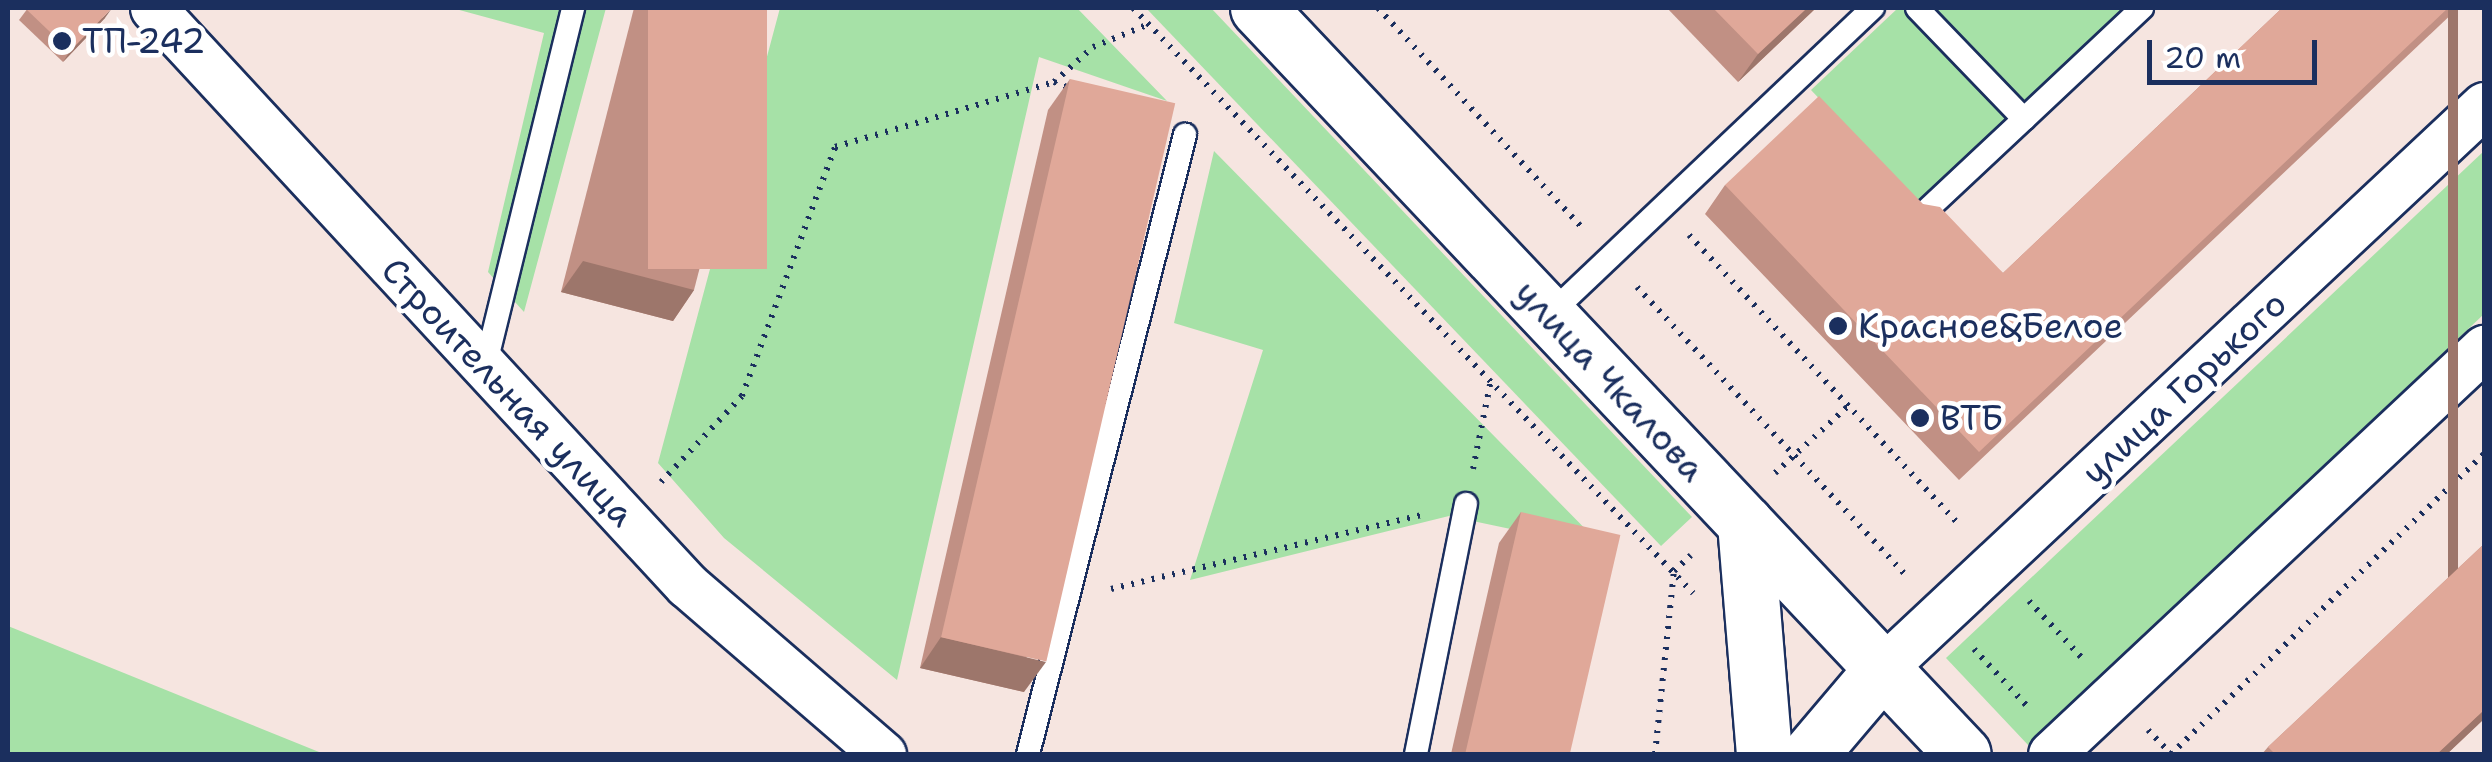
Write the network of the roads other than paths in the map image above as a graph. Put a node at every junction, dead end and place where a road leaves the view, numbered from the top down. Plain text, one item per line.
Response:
1 (154, 8) edge
2 (573, 8) edge
3 (1258, 8) edge
4 (1873, 8) edge
5 (1917, 8) edge
6 (2142, 8) edge
7 (2484, 105) edge
8 (2024, 119) junction
9 (1185, 135) dead end
10 (1889, 196) edge
11 (1548, 316) junction
12 (2484, 348) edge
13 (486, 367) junction
14 (1466, 504) road end
15 (1744, 523) junction
16 (1882, 669) junction
17 (2056, 749) edge
18 (884, 754) edge
19 (1028, 754) edge
20 (1416, 754) edge
21 (1764, 754) edge
22 (1810, 754) edge
23 (1963, 754) edge

1 - 13 street, Строительная улица
2 - 13 lane
3 - 11 main road, улица Чкалова
4 - 11 lane
5 - 8 lane
6 - 8 lane
7 - 16 street, улица Горького
8 - 10 lane
9 - 19 lane
11 - 15 main road, улица Чкалова
12 - 17 street
13 - 18 street, Строительная улица
14 - 20 lane
15 - 16 main road, улица Чкалова
15 - 21 main road
16 - 22 main road
16 - 23 main road, улица Чкалова

